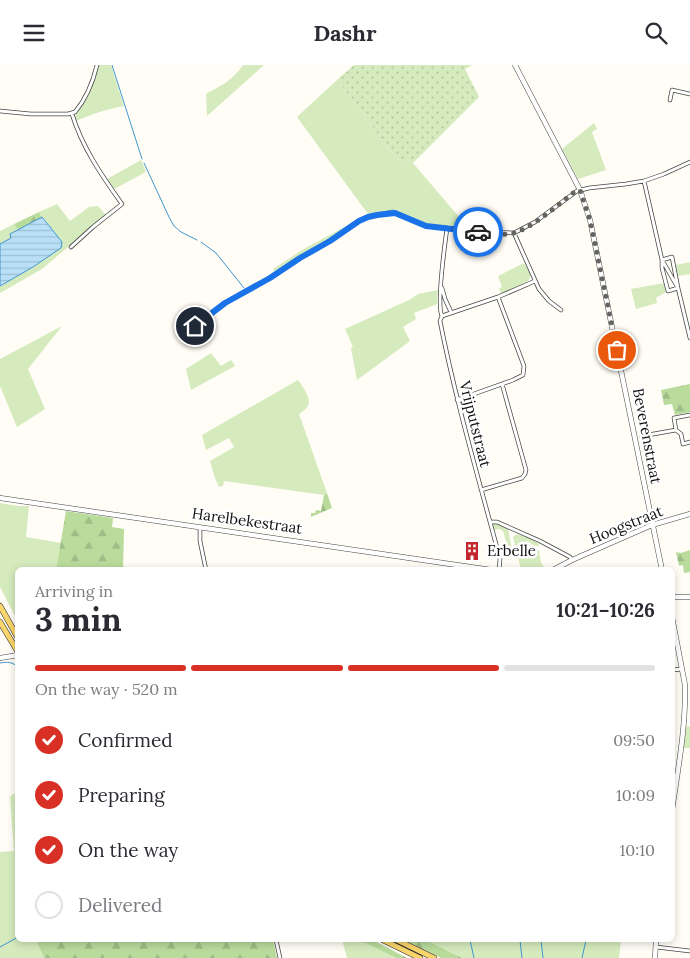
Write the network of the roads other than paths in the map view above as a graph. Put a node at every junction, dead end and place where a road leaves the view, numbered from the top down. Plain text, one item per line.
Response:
1 (97, 65) edge
2 (515, 65) edge
3 (690, 94) edge
4 (670, 100) dead end
5 (0, 111) edge
6 (72, 114) junction
7 (690, 162) edge
8 (644, 181) junction
9 (580, 190) junction
10 (446, 228) junction
11 (514, 233) junction
12 (71, 247) dead end
13 (662, 260) junction
14 (535, 281) junction
15 (441, 282) junction
16 (678, 288) junction
17 (498, 297) junction
18 (561, 310) dead end
19 (451, 312) junction
20 (442, 316) junction
21 (195, 326) dead end
22 (690, 338) edge
23 (502, 384) junction
24 (457, 400) junction
25 (690, 415) edge
26 (676, 430) junction
27 (648, 435) tunnel mouth
28 (690, 442) edge
29 (481, 490) junction
30 (0, 498) edge
31 (690, 514) edge
32 (490, 522) junction
33 (652, 525) junction
34 (200, 527) junction
35 (572, 560) junction
36 (205, 567) edge
37 (471, 567) edge
38 (499, 567) edge
39 (559, 567) edge
40 (661, 567) edge
41 (675, 597) edge
42 (690, 597) edge
43 (0, 606) edge
44 (0, 622) edge
45 (15, 632) edge
46 (675, 633) edge
47 (15, 648) edge
48 (15, 654) edge
49 (0, 658) edge
50 (682, 669) junction
51 (675, 670) edge
52 (688, 685) edge
53 (675, 787) edge
54 (276, 942) edge
55 (387, 942) edge
56 (401, 942) edge
57 (656, 942) edge
58 (656, 947) junction
59 (690, 951) edge
60 (280, 958) edge
61 (420, 958) edge
62 (434, 958) edge
63 (654, 958) edge

1 - 6 street
2 - 9 street, Beverenstraat
3 - 4 street
5 - 6 street
6 - 12 street
7 - 8 street
8 - 9 street
8 - 13 street
9 - 11 street
9 - 33 street, Beverenstraat
10 - 11 street
10 - 15 street, Vrijputstraat
10 - 21 street
11 - 14 street
13 - 16 street
13 - 16 street
13 - 16 street
14 - 17 street
14 - 18 street
15 - 19 street, Vrijputstraat
15 - 20 street, Vrijputstraat
16 - 22 street
17 - 19 street
17 - 23 street
19 - 20 street
20 - 24 street, Vrijputstraat
23 - 24 street
23 - 29 street
24 - 29 street, Vrijputstraat
25 - 26 street
26 - 27 street
26 - 28 street
29 - 32 street, Vrijputstraat
30 - 34 street, Harelbekestraat
31 - 33 street, Hoogstraat
32 - 35 street
32 - 38 street, Vrijputstraat
33 - 35 street, Hoogstraat
33 - 40 street, Beverenstraat
34 - 36 street
34 - 37 street, Harelbekestraat
35 - 39 street, Hoogstraat
41 - 42 street
43 - 45 main road
44 - 47 main road
46 - 50 street
48 - 49 street
50 - 51 street
50 - 52 street
52 - 53 street
54 - 60 street
55 - 61 main road
56 - 62 main road
57 - 58 street
58 - 59 street
58 - 63 street

